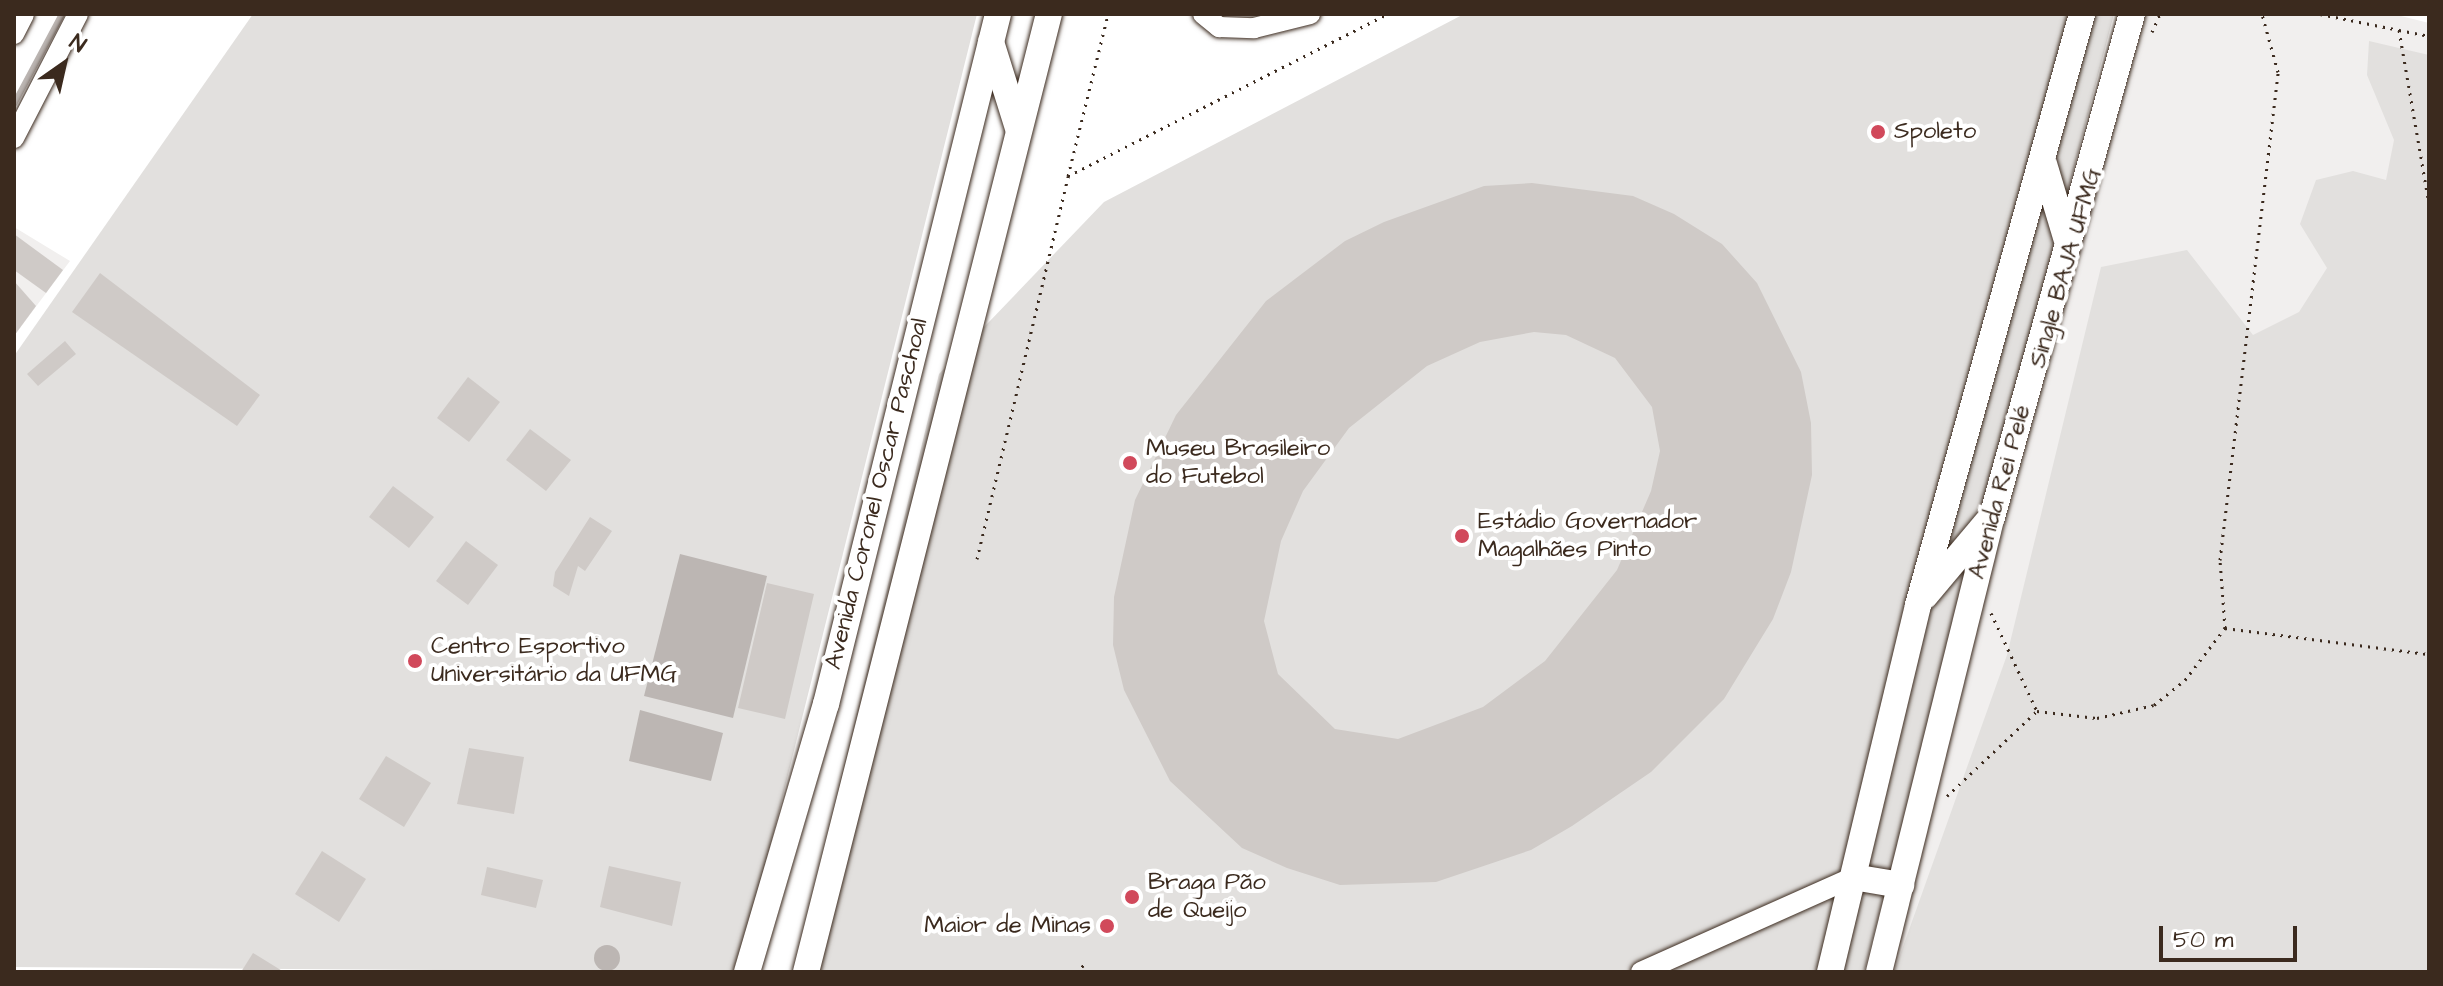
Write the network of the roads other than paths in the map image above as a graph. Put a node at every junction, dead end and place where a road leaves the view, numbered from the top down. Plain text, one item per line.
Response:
1 (24, 14) edge
2 (78, 14) edge
3 (998, 14) edge
4 (1049, 14) edge
5 (1203, 14) edge
6 (1310, 14) edge
7 (2082, 14) edge
8 (2132, 14) edge
9 (14, 33) edge
10 (991, 42) junction
11 (1018, 128) junction
12 (14, 138) edge
13 (2044, 163) junction
14 (2068, 244) junction
15 (1992, 517) junction
16 (1918, 605) junction
17 (877, 681) junction
18 (826, 704) junction
19 (1853, 877) junction
20 (1901, 885) junction
21 (751, 970) edge
22 (806, 972) edge
23 (1641, 972) edge
24 (1830, 972) edge
25 (1879, 972) edge

1 - 9 street
2 - 12 street
3 - 10 main road, Avenida Coronel Oscar Paschoal
4 - 11 main road, Avenida Coronel Oscar Paschoal
5 - 6 street
7 - 13 main road, Avenida Rei Pelé
8 - 14 main road, Avenida Rei Pelé
10 - 11 main road
10 - 18 main road, Avenida Coronel Oscar Paschoal
11 - 17 main road, Avenida Coronel Oscar Paschoal
13 - 14 main road
13 - 16 main road, Avenida Rei Pelé
14 - 15 main road, Avenida Rei Pelé
15 - 16 main road
15 - 20 main road, Avenida Rei Pelé
16 - 19 main road, Avenida Rei Pelé
17 - 18 main road
17 - 22 main road, Avenida Coronel Oscar Paschoal
18 - 21 main road, Avenida Coronel Oscar Paschoal
19 - 20 main road
19 - 23 street
19 - 24 main road, Avenida Rei Pelé
20 - 25 main road, Avenida Rei Pelé

